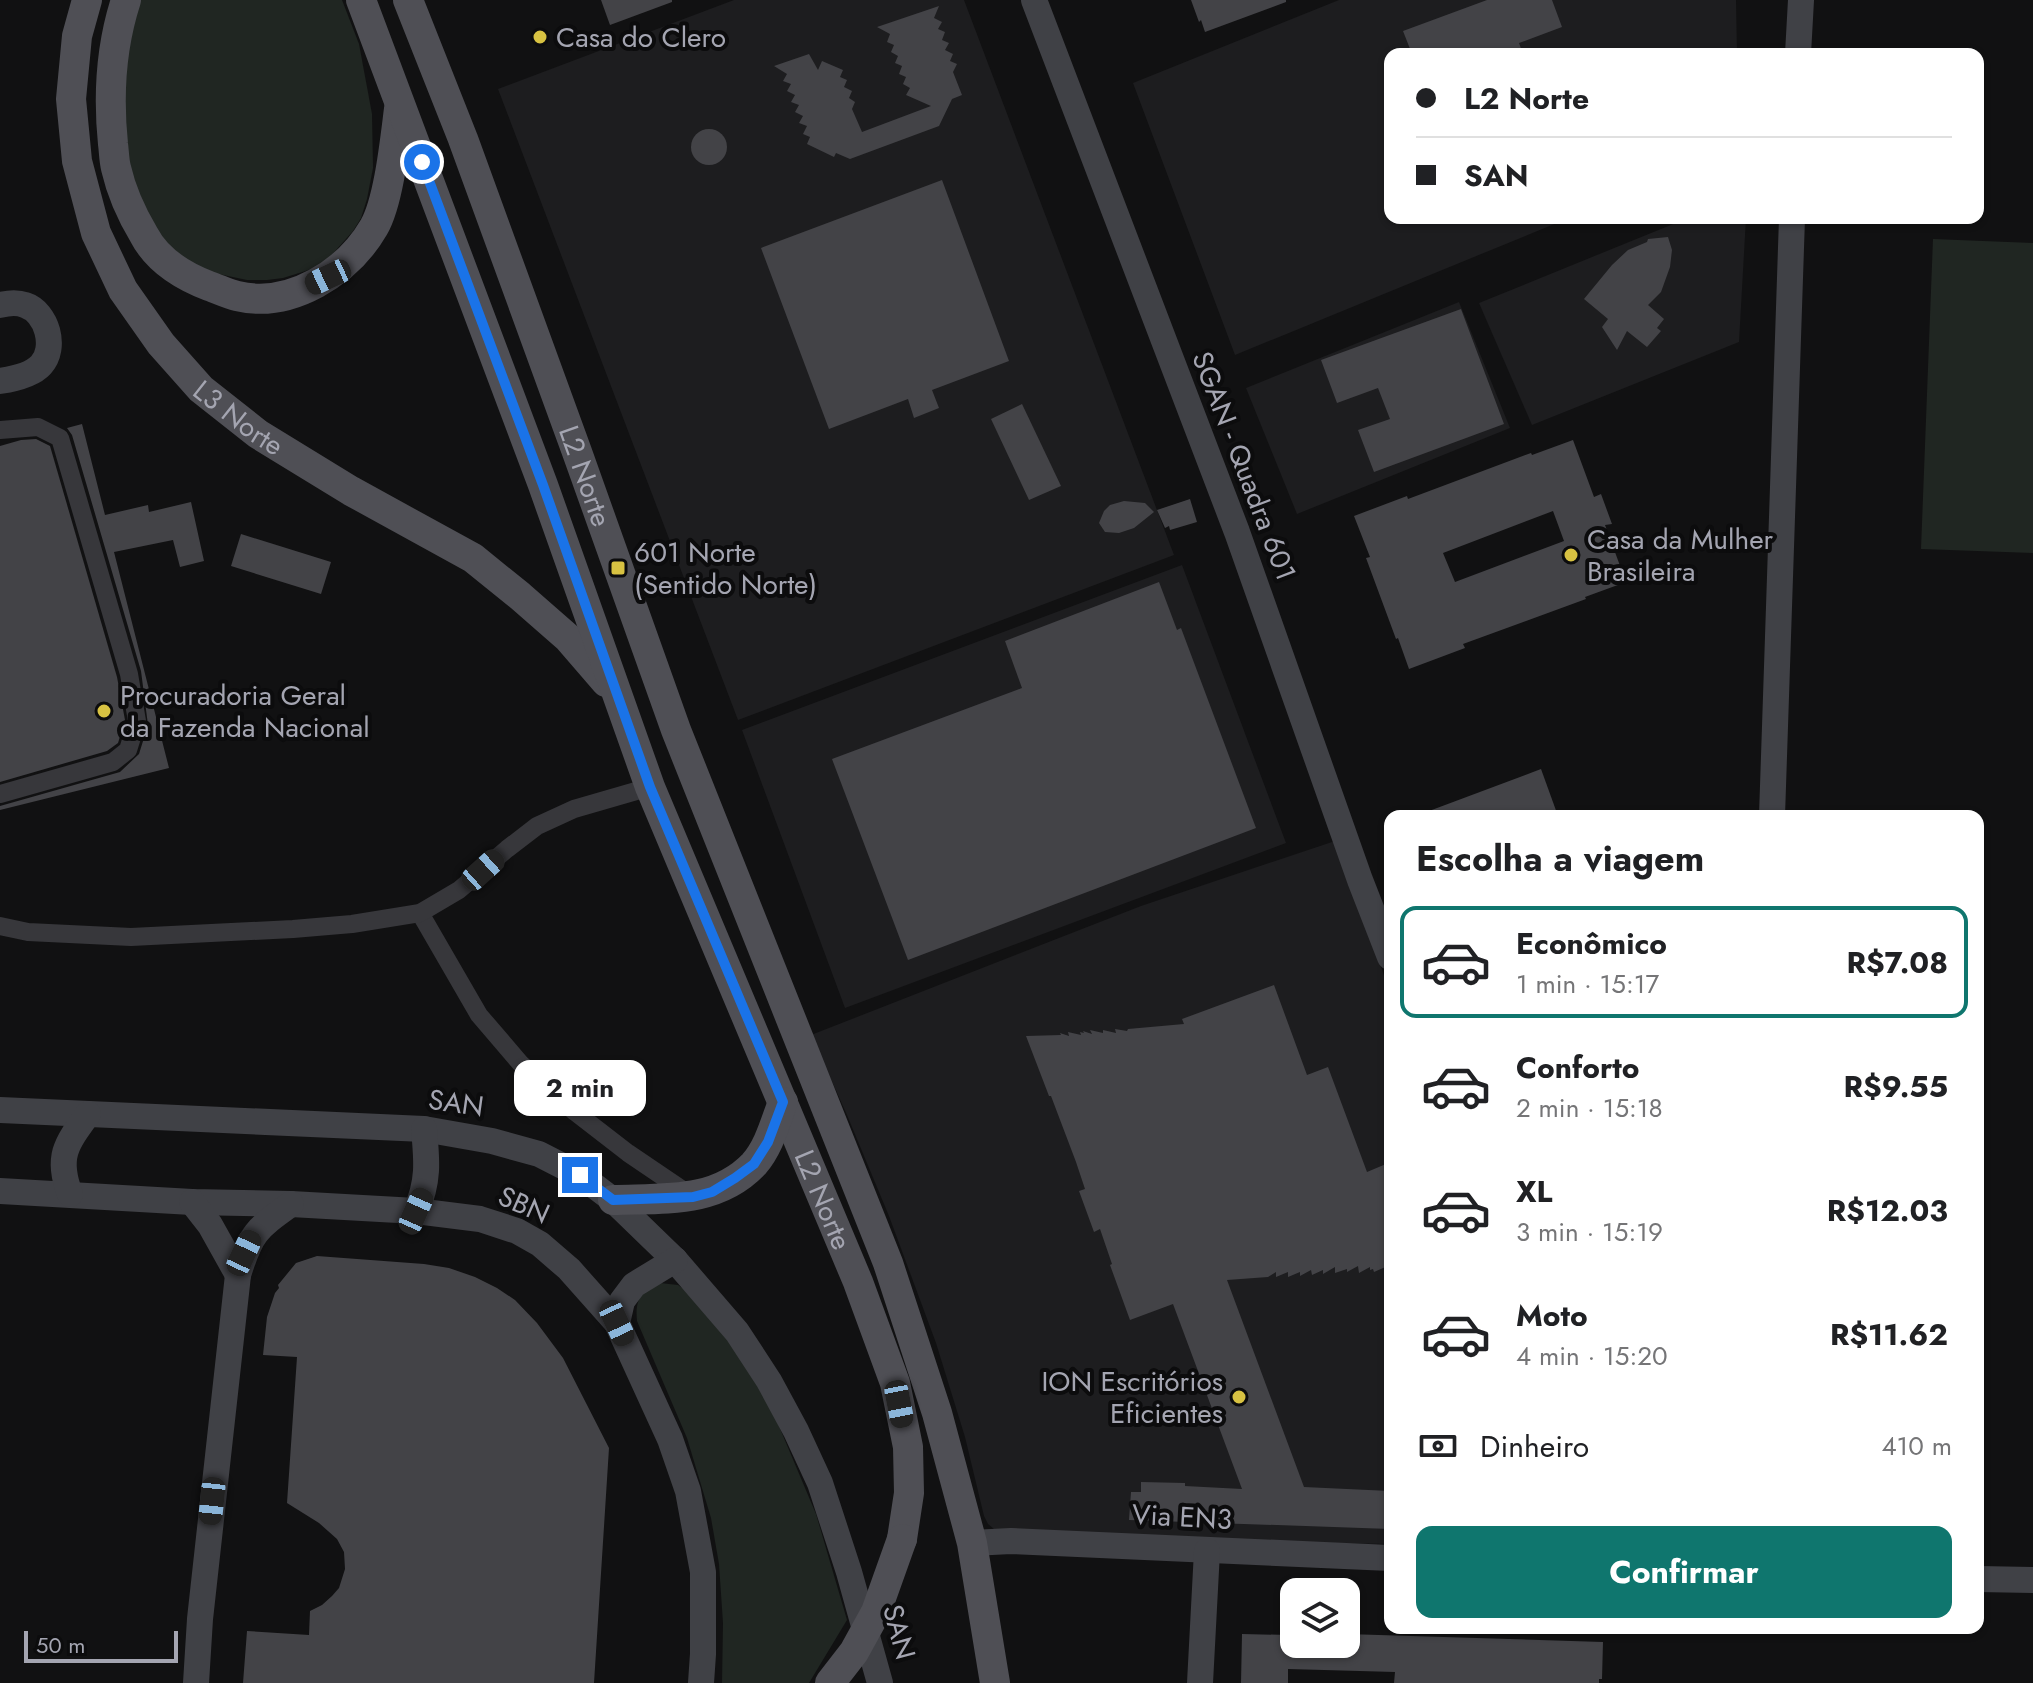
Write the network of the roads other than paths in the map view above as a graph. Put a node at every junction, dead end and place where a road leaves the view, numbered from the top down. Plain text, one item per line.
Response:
1 (87, 0) edge
2 (126, 0) edge
3 (361, 0) edge
4 (408, 0) edge
5 (425, 0) edge
6 (1034, 0) edge
7 (1801, 0) edge
8 (1798, 48) edge
9 (400, 103) junction
10 (463, 139) junction
11 (1792, 224) edge
12 (0, 305) edge
13 (0, 381) edge
14 (0, 430) edge
15 (619, 696) junction
16 (650, 787) junction
17 (0, 794) edge
18 (1772, 810) edge
19 (420, 913) junction
20 (0, 926) edge
21 (1384, 942) edge
22 (783, 1102) junction
23 (0, 1110) edge
24 (88, 1114) junction
25 (424, 1129) junction
26 (0, 1191) edge
27 (70, 1194) junction
28 (693, 1197) junction
29 (613, 1200) junction
30 (192, 1202) junction
31 (291, 1204) junction
32 (416, 1211) junction
33 (675, 1260) junction
34 (238, 1275) junction
35 (617, 1323) junction
36 (972, 1543) junction
37 (1207, 1551) junction
38 (1384, 1558) edge
39 (1984, 1579) edge
40 (2033, 1580) edge
41 (196, 1683) edge
42 (701, 1683) edge
43 (830, 1683) edge
44 (880, 1683) edge
45 (995, 1683) edge
46 (1200, 1683) edge

1 - 15 main road, L3 Norte
2 - 9 main road
3 - 9 main road, L2 Norte
4 - 10 main road, L2 Norte
5 - 10 main road
6 - 21 street, SGAN - Quadra 601
7 - 8 street
9 - 15 main road, L2 Norte
10 - 36 main road, L2 Norte
11 - 18 street
12 - 13 street
14 - 17 street
15 - 16 main road, L2 Norte
16 - 19 street
16 - 22 main road, L2 Norte
19 - 20 street
19 - 28 street
22 - 28 main road
22 - 43 main road, L2 Norte, bridge
23 - 24 street, SAN
24 - 25 street, SAN
24 - 27 street
25 - 29 street, SAN
25 - 32 street
26 - 27 street, SBN
27 - 30 street, SBN
28 - 29 main road
29 - 33 street, SAN
30 - 31 street, SBN
30 - 34 street
31 - 32 street, SBN
31 - 34 street
32 - 35 street, SBN
33 - 35 street
33 - 44 street, SAN
34 - 41 street
35 - 42 street, SBN
36 - 37 street, Via EN3
36 - 45 main road, L2 Norte
37 - 38 street, Via EN3
37 - 46 street
39 - 40 street

